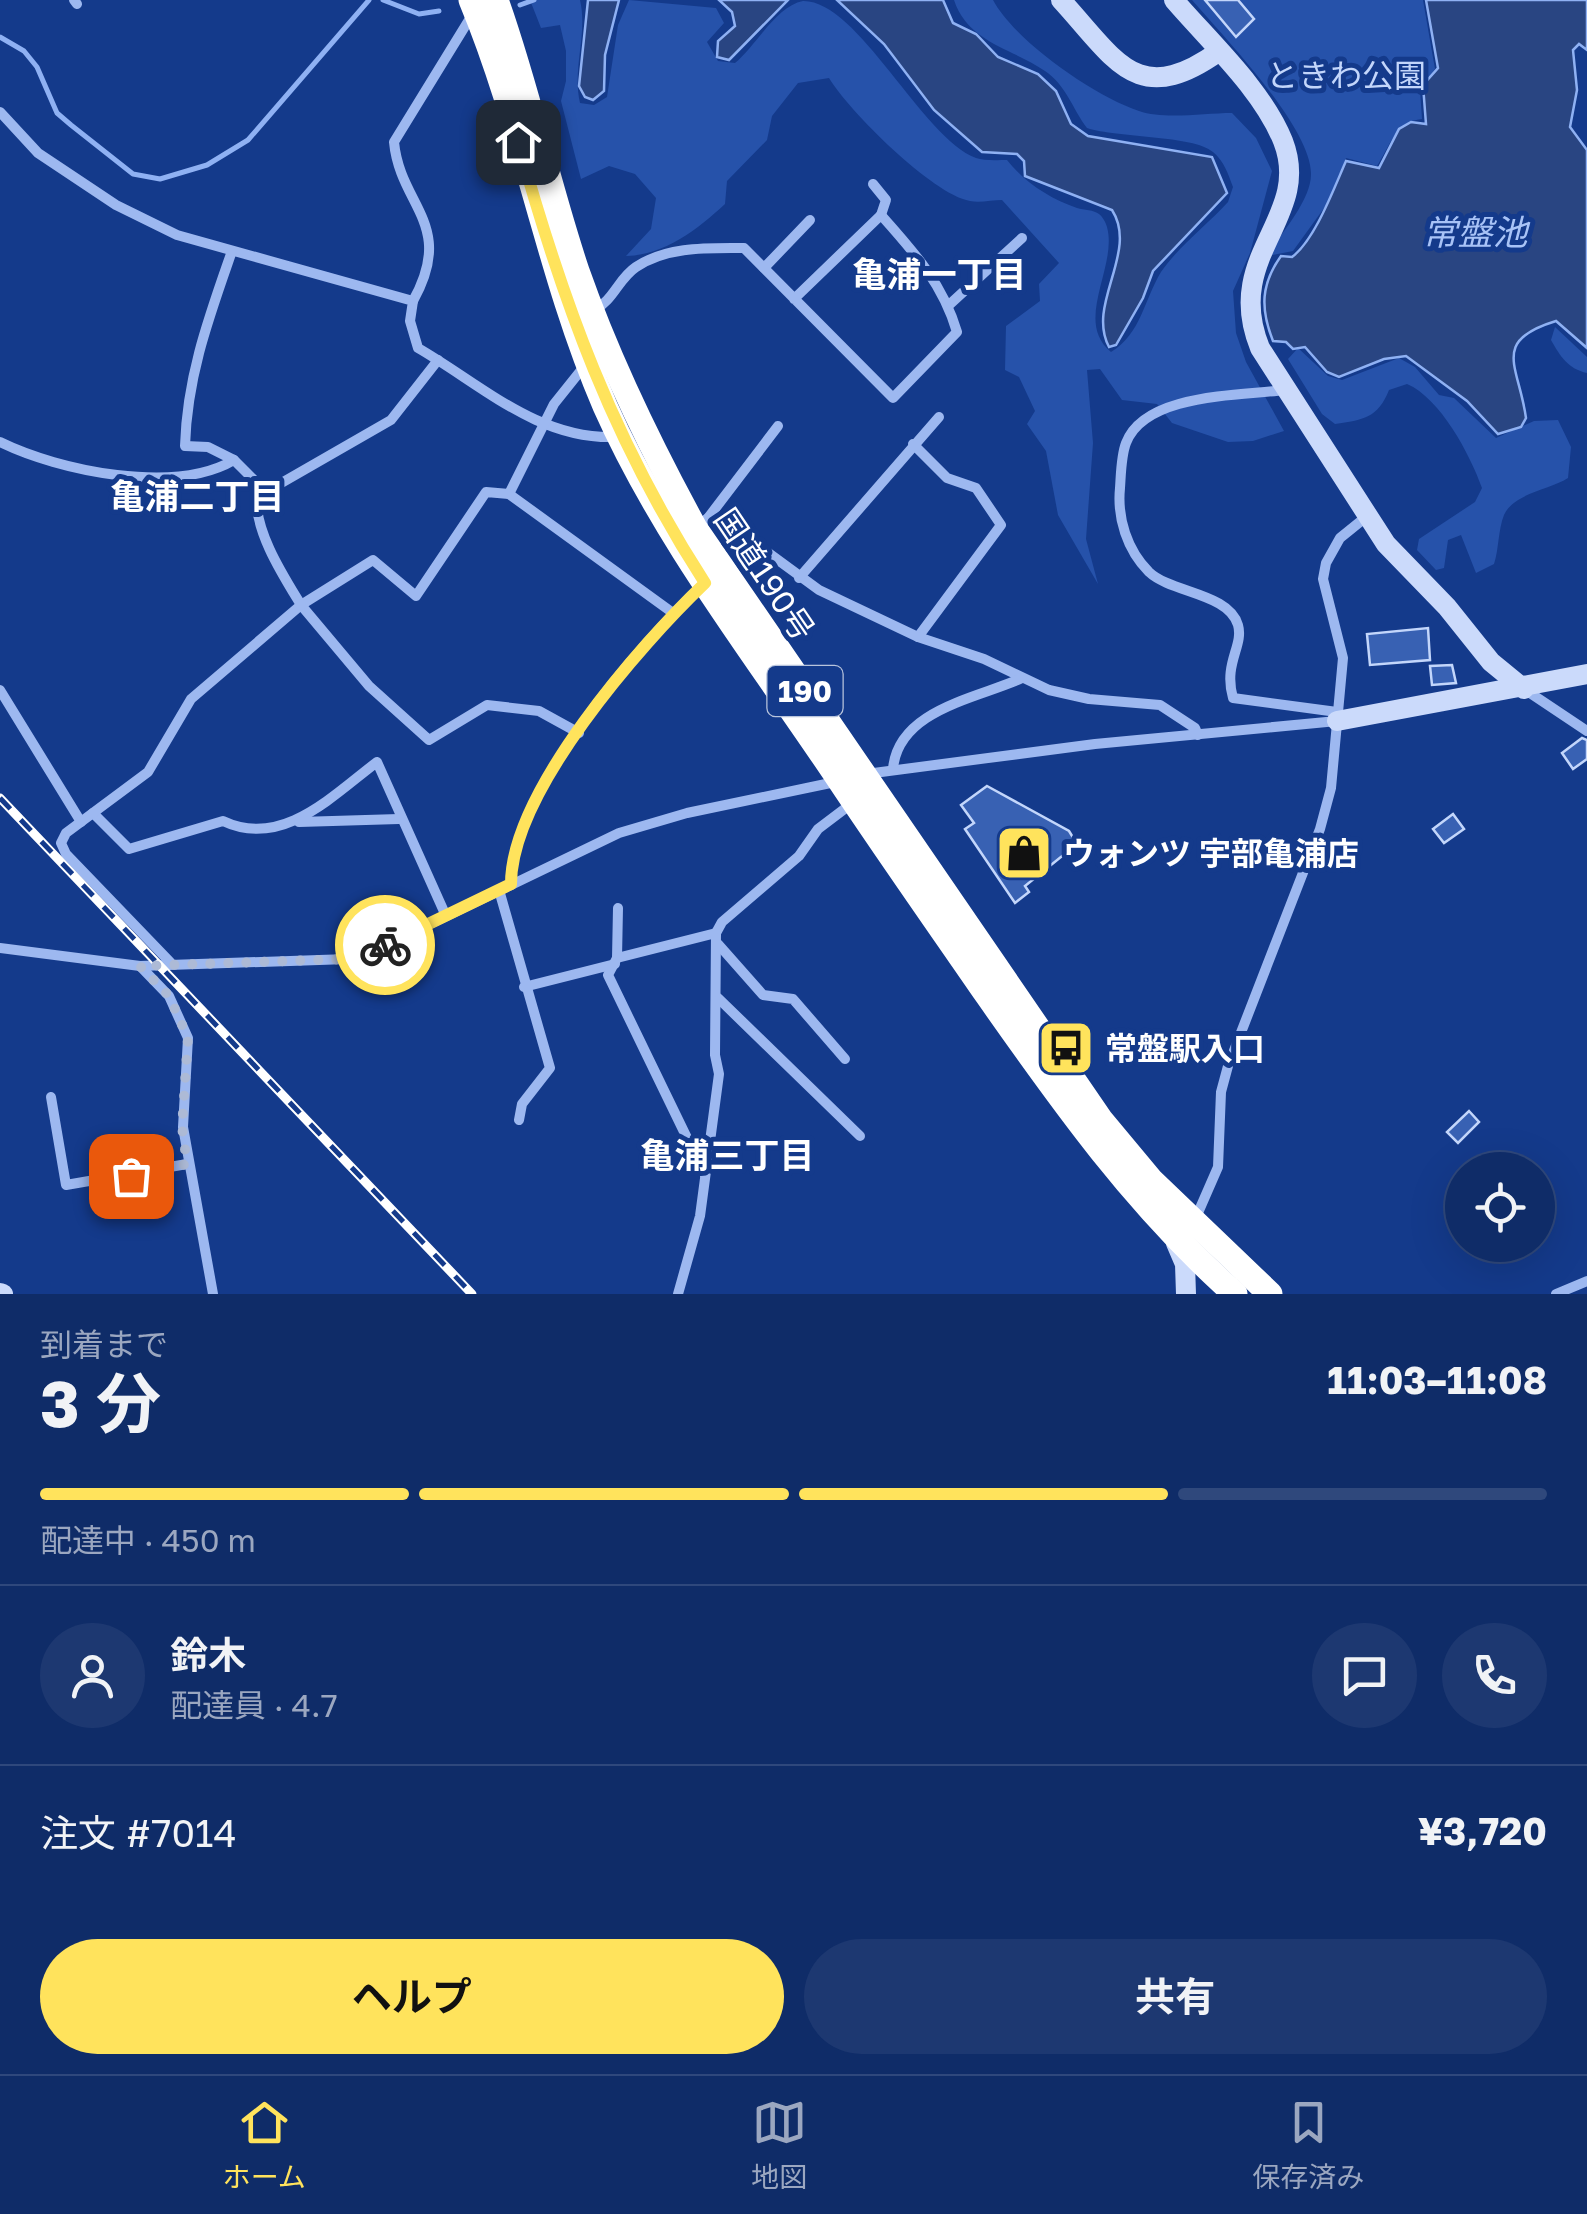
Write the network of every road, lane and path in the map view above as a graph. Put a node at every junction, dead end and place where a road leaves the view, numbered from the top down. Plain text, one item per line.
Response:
1 (1062, 0) edge
2 (1174, 0) edge
3 (481, 3) edge
4 (1218, 52) junction
5 (0, 112) edge
6 (873, 184) dead end
7 (881, 215) junction
8 (810, 220) dead end
9 (1022, 238) dead end
10 (232, 251) junction
11 (764, 268) junction
12 (794, 299) junction
13 (413, 301) junction
14 (949, 305) junction
15 (592, 312) junction
16 (438, 360) junction
17 (587, 363) junction
18 (1284, 390) junction
19 (938, 417) dead end
20 (543, 426) junction
21 (778, 426) dead end
22 (620, 436) junction
23 (0, 442) edge
24 (913, 444) junction
25 (234, 460) junction
26 (264, 490) junction
27 (509, 494) junction
28 (1366, 517) junction
29 (702, 523) junction
30 (799, 578) junction
31 (705, 583) junction
32 (301, 604) junction
33 (673, 613) junction
34 (918, 636) junction
35 (1587, 674) edge
36 (1022, 678) junction
37 (1524, 688) junction
38 (0, 690) edge
39 (1337, 716) junction
40 (1587, 730) edge
41 (579, 733) junction
42 (1198, 735) junction
43 (893, 769) junction
44 (858, 787) junction
45 (93, 813) junction
46 (399, 819) junction
47 (81, 822) junction
48 (298, 822) junction
49 (511, 884) junction
50 (498, 890) junction
51 (618, 908) dead end
52 (446, 916) junction
53 (717, 938) junction
54 (0, 948) edge
55 (617, 961) junction
56 (170, 962) junction
57 (140, 966) junction
58 (524, 987) junction
59 (718, 998) junction
60 (845, 1058) dead end
61 (52, 1097) dead end
62 (520, 1120) dead end
63 (860, 1136) dead end
64 (187, 1164) junction
65 (705, 1176) junction
66 (1182, 1228) junction
67 (1587, 1281) edge
68 (213, 1294) edge
69 (678, 1294) edge
70 (1186, 1294) edge
71 (1235, 1294) edge
72 (1270, 1294) edge
73 (1556, 1294) edge

1 - 4 street
2 - 4 street
3 - 13 street
3 - 15 highway, 国道190号 / 190
3 - 17 highway, 国道190号 / 190
4 - 18 street
5 - 10 street
6 - 7 street
7 - 12 street
7 - 14 street
8 - 11 street
9 - 14 street
10 - 13 street
10 - 25 street
11 - 12 street
11 - 15 street
12 - 14 street
13 - 16 street
15 - 29 highway, 国道190号 / 190
16 - 20 street
16 - 26 street
17 - 20 street
17 - 22 highway, 国道190号 / 190
18 - 28 street
18 - 39 street
19 - 24 street
20 - 22 street
20 - 27 street
21 - 29 street
22 - 31 highway, 国道190号 / 190
23 - 25 street
24 - 30 street
24 - 34 street
25 - 26 street
26 - 32 street
27 - 32 street
27 - 33 street
28 - 37 street
28 - 39 street
29 - 30 street
29 - 44 highway, 国道190号 / 190
30 - 34 street
31 - 33 street
31 - 44 highway, 国道190号 / 190
32 - 41 street
32 - 45 street
33 - 41 street
34 - 36 street
35 - 37 street
36 - 42 street
36 - 43 street
37 - 39 street
37 - 40 street
38 - 47 street
39 - 42 street
39 - 66 street
41 - 49 street
42 - 43 street
43 - 44 street
44 - 49 street
44 - 53 street
44 - 66 highway, 国道190号 / 190
45 - 47 street
45 - 48 street
46 - 48 street
46 - 48 street
46 - 52 street
47 - 56 street
49 - 50 street
50 - 52 street
50 - 58 street
51 - 55 street
52 - 56 street
53 - 55 street
53 - 59 street
53 - 60 street
54 - 57 street
55 - 58 street
55 - 65 street
56 - 57 street
57 - 64 street
58 - 62 street
59 - 63 street
59 - 65 street
61 - 64 street
64 - 68 street
65 - 69 street
66 - 70 street
66 - 71 highway, 国道190号 / 190
66 - 72 highway, 国道190号 / 190
67 - 73 street

